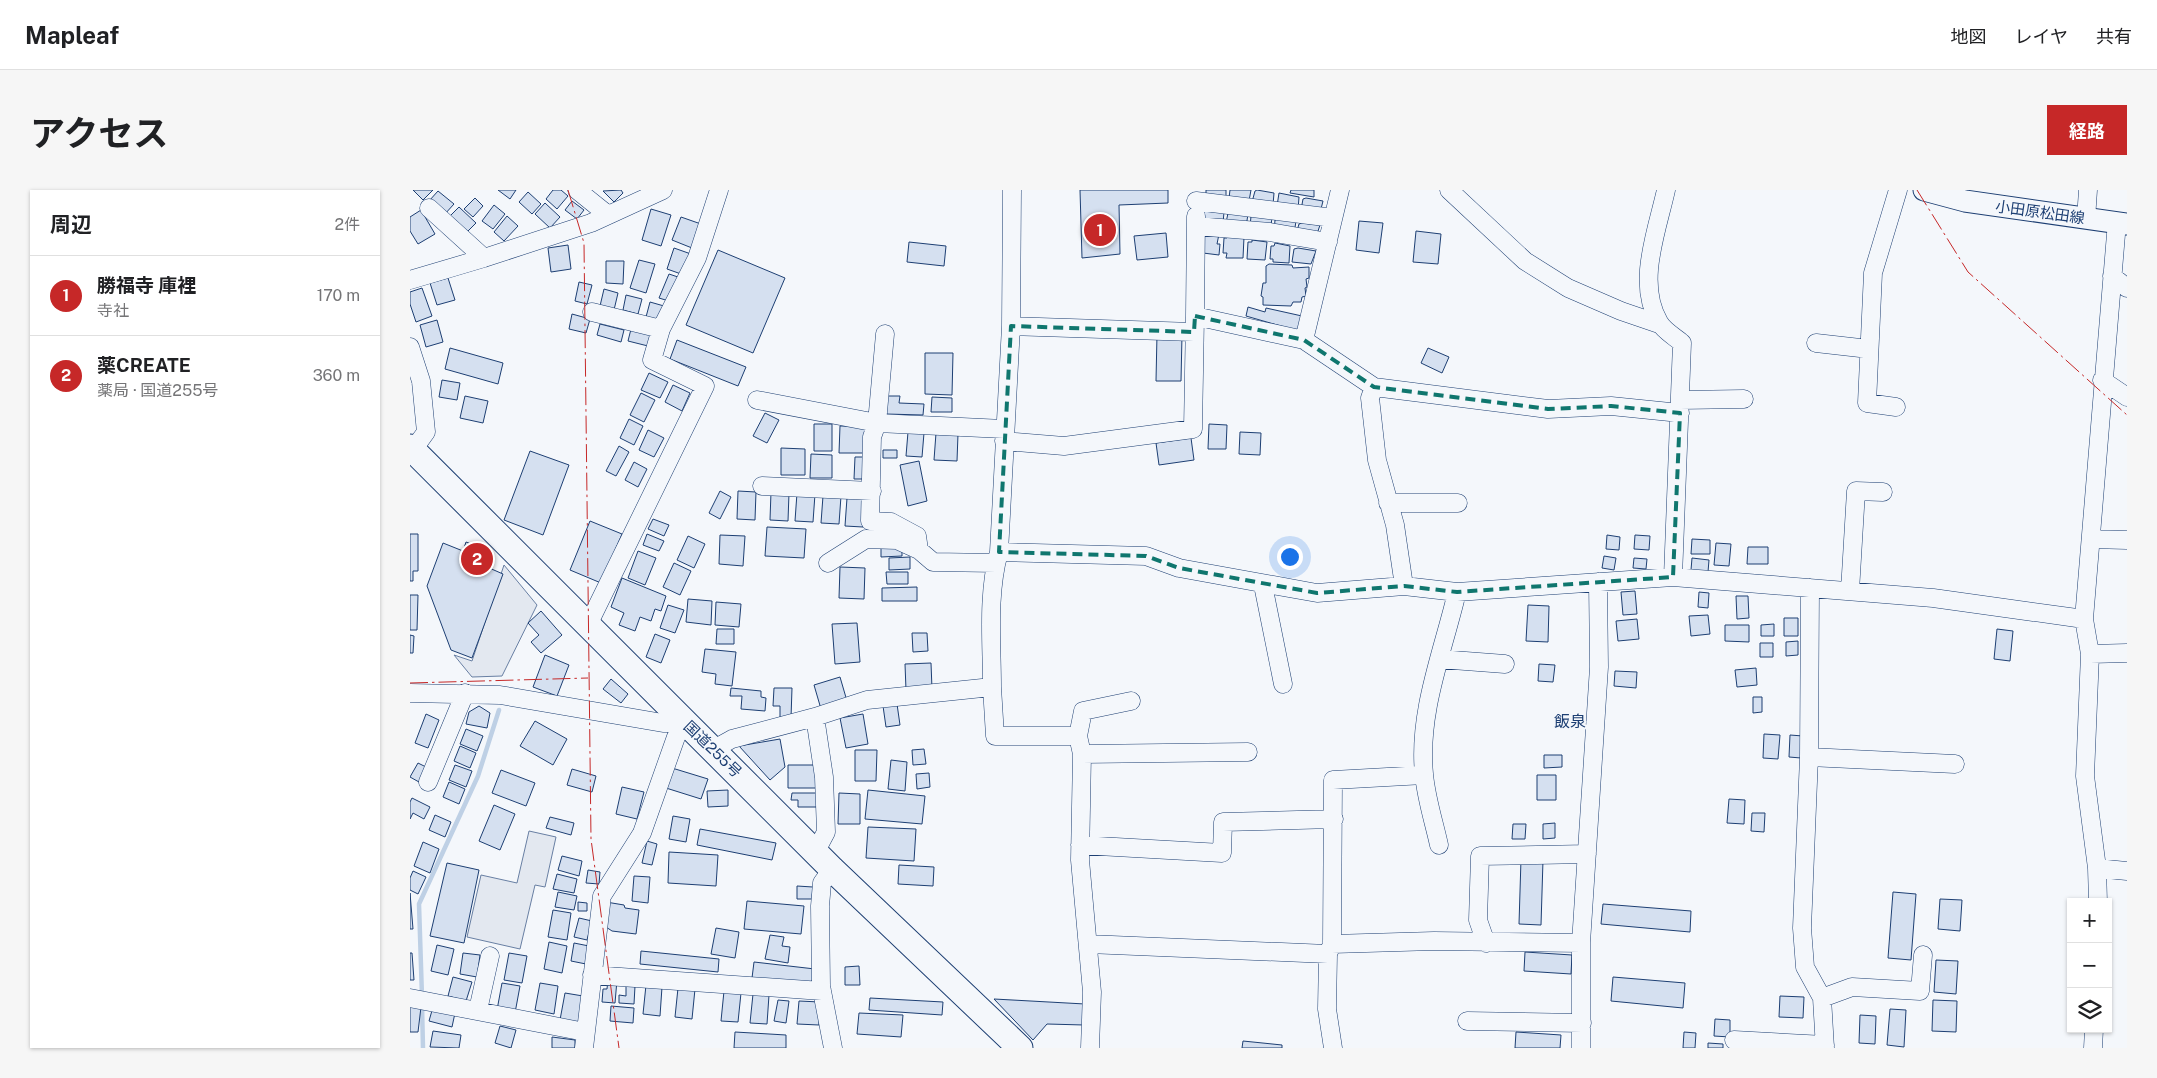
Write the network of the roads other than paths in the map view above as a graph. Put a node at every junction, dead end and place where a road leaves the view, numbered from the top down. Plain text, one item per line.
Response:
1 (577, 190) edge
2 (663, 190) edge
3 (719, 190) edge
4 (1012, 190) edge
5 (1340, 190) edge
6 (1450, 190) edge
7 (1666, 190) edge
8 (1898, 190) edge
9 (1924, 190) edge
10 (2088, 190) edge
11 (1196, 196) edge
12 (429, 208) dead end
13 (608, 215) junction
14 (1333, 218) junction
15 (2086, 218) junction
16 (2122, 223) edge
17 (1196, 226) junction
18 (1328, 242) junction
19 (484, 258) junction
20 (2112, 276) junction
21 (410, 280) edge
22 (2127, 288) edge
23 (592, 312) dead end
24 (1195, 324) junction
25 (1659, 324) junction
26 (1011, 326) junction
27 (661, 329) junction
28 (885, 334) dead end
29 (1304, 340) junction
30 (1816, 343) dead end
31 (410, 348) edge
32 (1869, 349) junction
33 (2102, 380) junction
34 (1374, 387) junction
35 (2127, 397) edge
36 (1744, 399) dead end
37 (756, 400) dead end
38 (1680, 407) junction
39 (1896, 407) dead end
40 (877, 423) junction
41 (1004, 435) junction
42 (412, 448) edge
43 (762, 486) dead end
44 (872, 491) junction
45 (1883, 492) dead end
46 (1388, 502) junction
47 (1458, 503) dead end
48 (2091, 539) junction
49 (2127, 540) edge
50 (919, 550) junction
51 (998, 557) junction
52 (828, 563) dead end
53 (1673, 577) junction
54 (1598, 582) junction
55 (1263, 584) junction
56 (1404, 586) junction
57 (1810, 588) junction
58 (1850, 591) junction
59 (1457, 592) junction
60 (2084, 619) junction
61 (588, 625) junction
62 (2127, 653) edge
63 (2090, 654) junction
64 (1439, 659) junction
65 (1505, 664) dead end
66 (1283, 684) dead end
67 (992, 686) junction
68 (410, 693) edge
69 (465, 693) junction
70 (1131, 701) dead end
71 (815, 717) junction
72 (685, 722) junction
73 (1078, 736) junction
74 (714, 749) junction
75 (1248, 752) dead end
76 (1082, 754) junction
77 (1809, 757) junction
78 (1955, 764) dead end
79 (1424, 775) junction
80 (428, 782) dead end
81 (1334, 819) junction
82 (1080, 845) junction
83 (1439, 845) dead end
84 (816, 851) junction
85 (1587, 854) junction
86 (2097, 868) junction
87 (832, 869) junction
88 (2127, 871) edge
89 (2098, 898) edge
90 (1486, 943) junction
91 (1581, 943) junction
92 (1088, 944) junction
93 (1330, 949) junction
94 (1922, 955) dead end
95 (490, 956) dead end
96 (592, 975) junction
97 (822, 991) junction
98 (410, 998) edge
99 (1822, 998) junction
100 (478, 1010) junction
101 (1467, 1021) dead end
102 (1582, 1023) junction
103 (2094, 1033) edge
104 (584, 1040) edge
105 (1734, 1040) dead end
106 (1825, 1047) edge
107 (834, 1048) edge
108 (1020, 1048) edge
109 (1090, 1048) edge
110 (1332, 1048) edge
111 (1581, 1048) edge
112 (2093, 1048) edge

1 - 13 street
2 - 13 street
3 - 27 street
4 - 26 street
5 - 14 street
6 - 25 street
7 - 25 street
8 - 32 street
9 - 15 main road, 小田原松田線
10 - 15 street
11 - 14 street
11 - 17 street
12 - 19 street
13 - 19 street
14 - 18 street
15 - 16 main road, 小田原松田線
16 - 20 street
17 - 18 street
17 - 24 street
18 - 29 street
19 - 21 street
20 - 22 street
20 - 33 street
23 - 27 street
24 - 26 street
24 - 29 street
24 - 41 street
25 - 38 street
26 - 41 street
27 - 61 street
28 - 40 street
29 - 34 street
30 - 32 street
31 - 42 street
32 - 39 street
33 - 35 street
33 - 48 street
34 - 38 street
34 - 46 street
36 - 38 street
37 - 40 street
38 - 53 street
40 - 41 street
40 - 44 street
41 - 51 street
42 - 61 highway, 国道255号
43 - 44 street
44 - 50 street
45 - 58 street
46 - 47 street
46 - 56 street
48 - 49 street
48 - 60 street
50 - 51 street
50 - 52 street
51 - 55 street
51 - 67 street
53 - 54 street
53 - 57 street
54 - 59 street
54 - 85 street
55 - 56 street
55 - 66 street
56 - 59 street
57 - 58 street
57 - 77 street
58 - 60 street
59 - 64 street
60 - 63 street
61 - 72 highway, 国道255号
62 - 63 street
63 - 86 street
64 - 65 street
64 - 79 street
67 - 71 street
67 - 73 street
68 - 69 street
69 - 72 street
69 - 80 street
70 - 73 street
71 - 74 street
71 - 84 street
72 - 74 highway, 国道255号
72 - 96 street
73 - 76 street
74 - 84 highway, 国道255号
75 - 76 street
76 - 82 street
77 - 78 street
77 - 99 street
79 - 81 street
79 - 83 street
81 - 82 street
81 - 93 street
82 - 92 street
84 - 87 highway, 国道255号
85 - 90 street
85 - 91 street
86 - 88 street
86 - 89 street
87 - 97 street
87 - 108 highway, 国道255号
90 - 91 street
90 - 93 street
91 - 102 street
92 - 93 street
92 - 109 street
93 - 110 street
94 - 99 street
95 - 100 street
96 - 97 street
96 - 104 street
97 - 107 street
98 - 100 street
99 - 106 street
100 - 104 street
101 - 102 street
102 - 111 street
103 - 112 street
105 - 106 street

